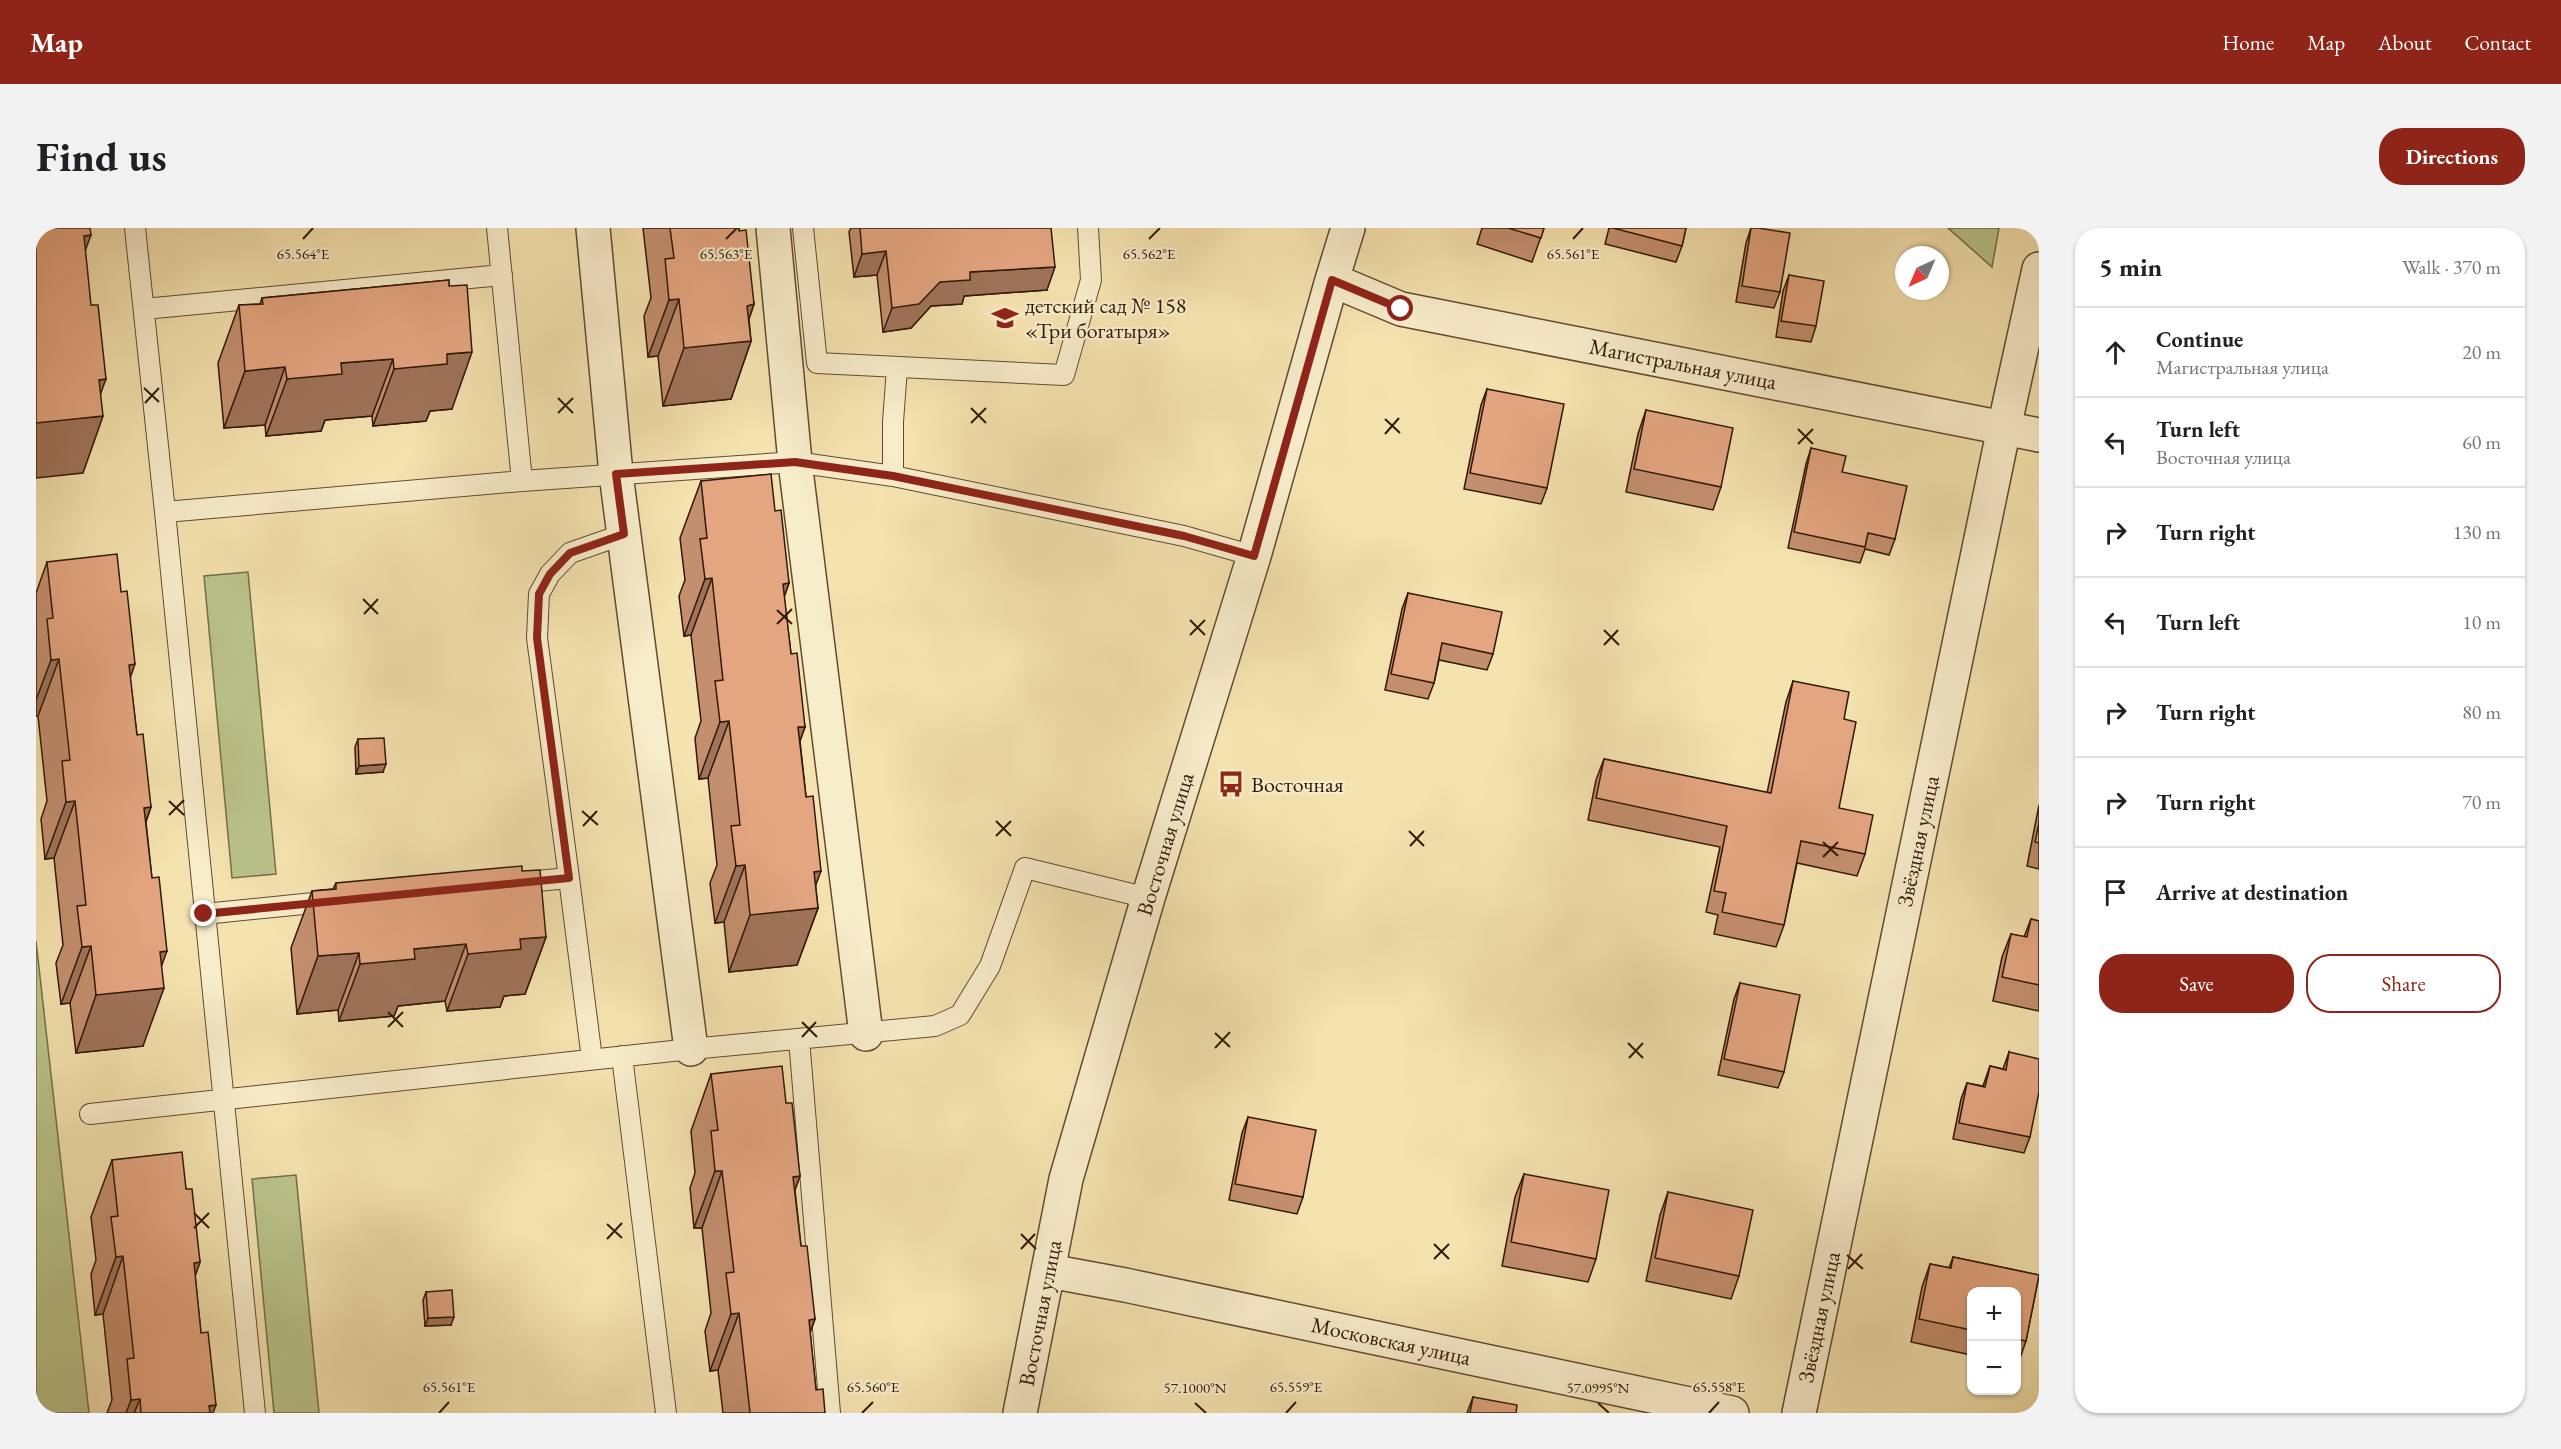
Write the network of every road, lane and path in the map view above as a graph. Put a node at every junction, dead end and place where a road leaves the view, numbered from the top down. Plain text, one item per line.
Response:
1 (135, 228) edge
2 (497, 228) edge
3 (593, 228) edge
4 (773, 228) edge
5 (803, 228) edge
6 (1088, 228) edge
7 (1348, 228) edge
8 (2039, 269) edge
9 (502, 275) junction
10 (1332, 280) junction
11 (144, 309) junction
12 (897, 369) junction
13 (2004, 428) junction
14 (2039, 435) edge
15 (795, 462) junction
16 (616, 474) junction
17 (893, 476) junction
18 (522, 481) junction
19 (165, 512) junction
20 (624, 534) junction
21 (1254, 556) junction
22 (569, 878) junction
23 (498, 885) edge
24 (1148, 898) junction
25 (357, 899) edge
26 (204, 914) junction
27 (867, 1034) junction
28 (799, 1039) junction
29 (691, 1049) junction
30 (622, 1056) junction
31 (592, 1059) junction
32 (222, 1100) junction
33 (90, 1114) dead end
34 (1049, 1271) junction
35 (255, 1413) edge
36 (666, 1413) edge
37 (830, 1413) edge
38 (1020, 1413) edge
39 (1732, 1413) edge
40 (1799, 1413) edge

1 - 11 lane
2 - 9 lane
3 - 16 street
4 - 15 street
5 - 12 lane
6 - 12 lane
7 - 10 street, Восточная улица
8 - 13 street, Звёздная улица
9 - 11 lane
9 - 18 lane
10 - 13 street, Магистральная улица
10 - 21 street, Восточная улица
11 - 19 lane
12 - 17 lane
13 - 14 street, Магистральная улица
13 - 40 street, Звёздная улица
15 - 16 lane
15 - 17 lane
15 - 27 street
16 - 18 lane
16 - 20 street
17 - 21 lane
18 - 19 lane
19 - 26 lane
20 - 22 lane
20 - 29 street
21 - 24 street, Восточная улица
22 - 23 lane
22 - 31 lane
24 - 27 lane
24 - 34 street, Восточная улица
25 - 26 lane
26 - 32 lane
27 - 28 lane
28 - 29 lane
28 - 37 lane
29 - 30 lane
30 - 31 lane
30 - 36 lane
31 - 32 lane
32 - 33 lane
32 - 35 lane
34 - 38 street, Восточная улица
34 - 39 street, Московская улица

